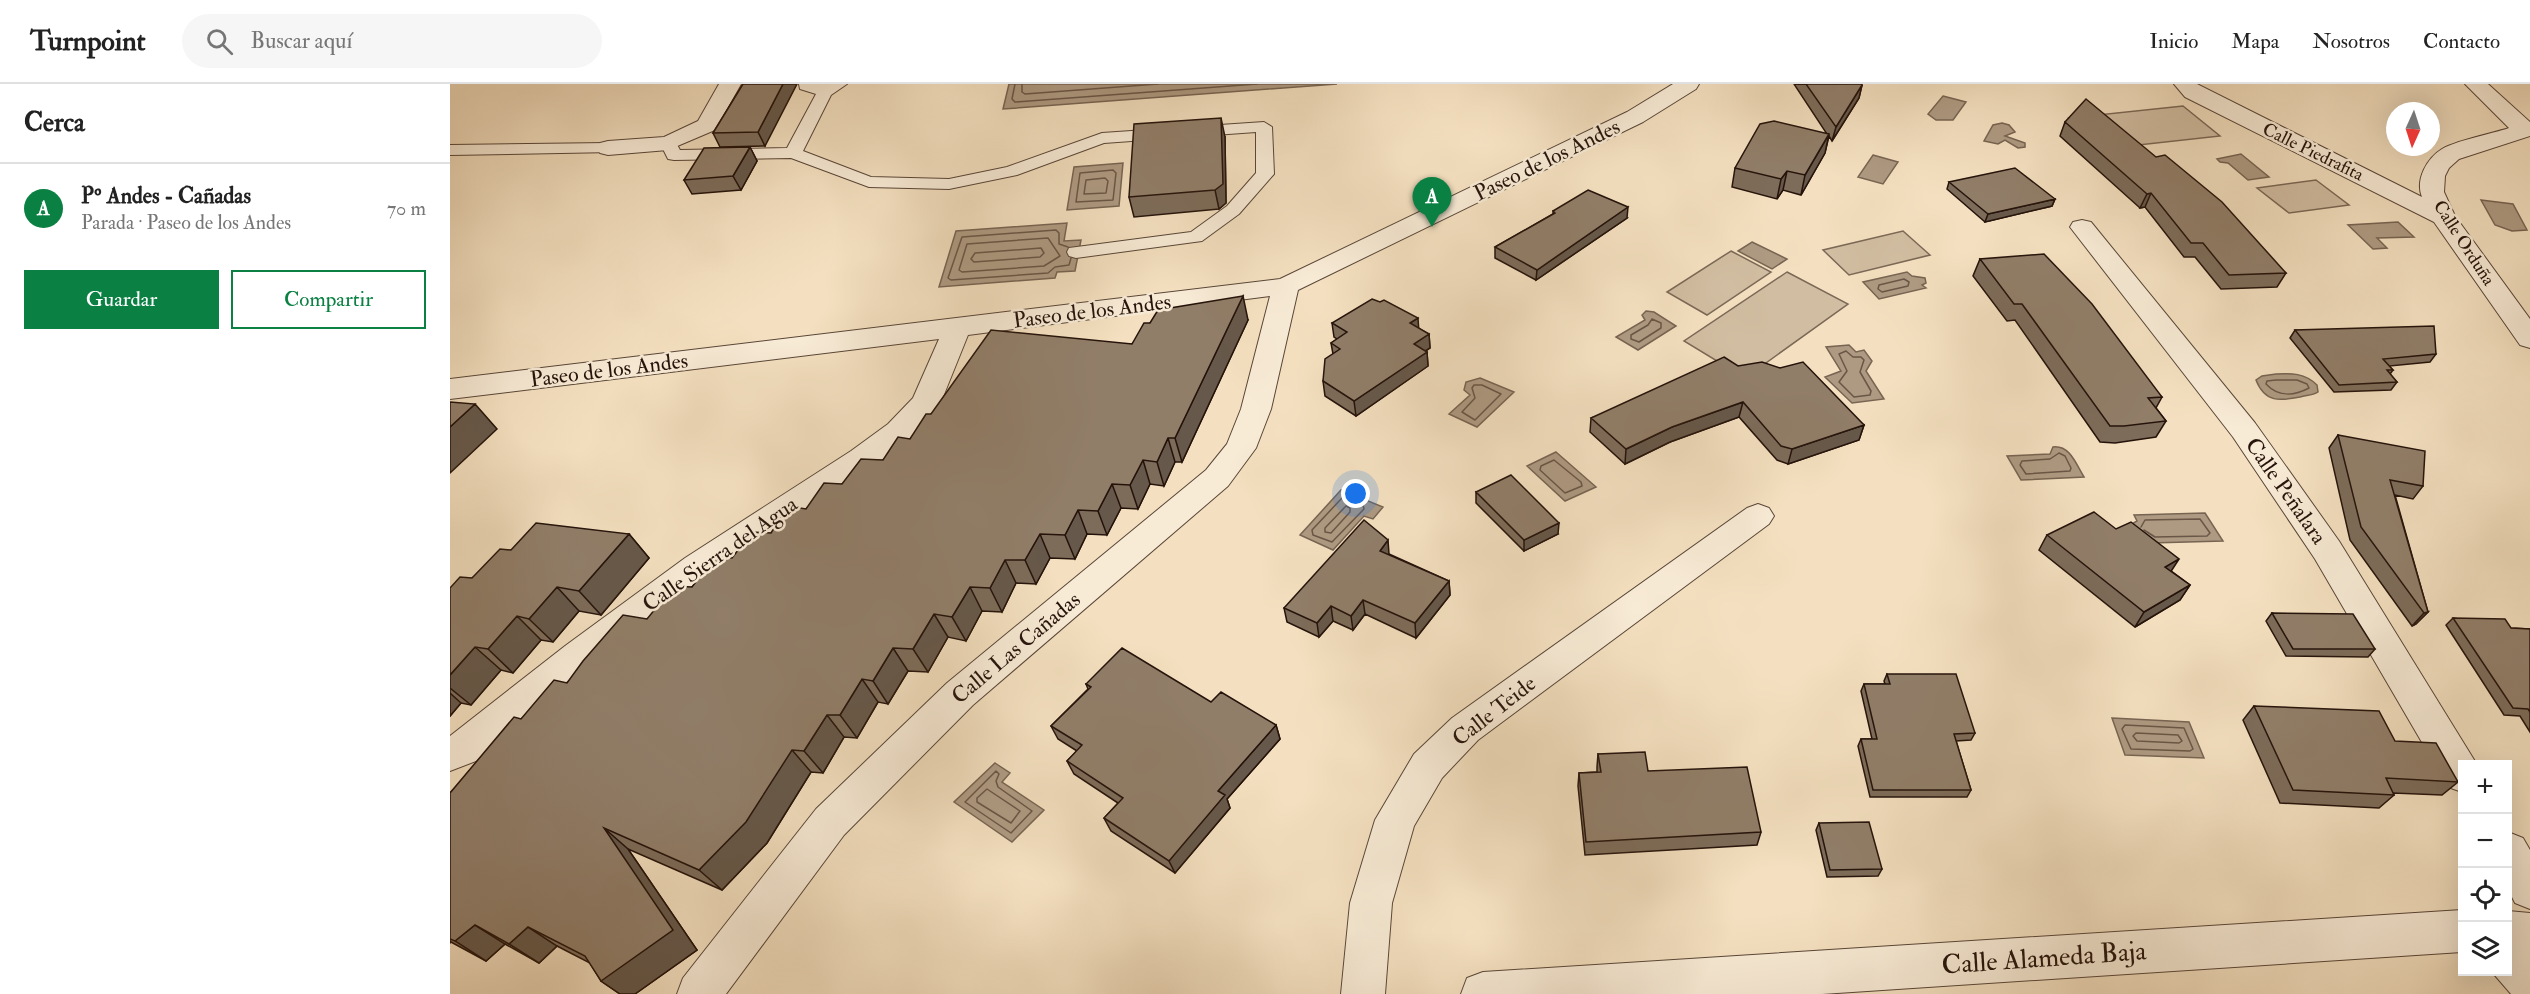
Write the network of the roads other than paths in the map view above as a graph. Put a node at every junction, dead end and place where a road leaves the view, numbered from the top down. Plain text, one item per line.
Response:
1 (730, 84) edge
2 (1688, 84) edge
3 (2185, 84) edge
4 (2476, 84) edge
5 (805, 86) dead end
6 (832, 88) edge
7 (2527, 130) edge
8 (668, 143) junction
9 (608, 148) joint
10 (450, 150) edge
11 (793, 153) junction
12 (2443, 217) junction
13 (2082, 227) dead end
14 (1076, 252) dead end
15 (1286, 286) junction
16 (957, 328) junction
17 (2530, 339) edge
18 (450, 389) edge
19 (1758, 516) dead end
20 (450, 754) edge
21 (2458, 767) edge
22 (2512, 858) edge
23 (2530, 889) edge
24 (2458, 931) edge
25 (2512, 932) edge
26 (2530, 934) edge
27 (2512, 962) edge
28 (2530, 982) edge
29 (699, 994) edge
30 (1363, 994) edge
31 (1483, 994) edge

1 - 8 street
2 - 15 street, Paseo de los Andes
3 - 12 street, Calle Piedrafita
4 - 7 street
5 - 6 lane
6 - 11 lane
7 - 12 street, Calle Orduña
8 - 9 street
8 - 11 lane
9 - 10 lane
11 - 14 lane
12 - 17 street, Calle Orduña
13 - 21 street, Calle Peñalara
15 - 16 street, Paseo de los Andes
15 - 29 street, Calle Las Cañadas
16 - 18 street, Paseo de los Andes
16 - 20 street, Calle Sierra del Agua
19 - 30 street, Calle Teide
22 - 23 street
24 - 31 street, Calle Alameda Baja
25 - 26 street
27 - 28 street

